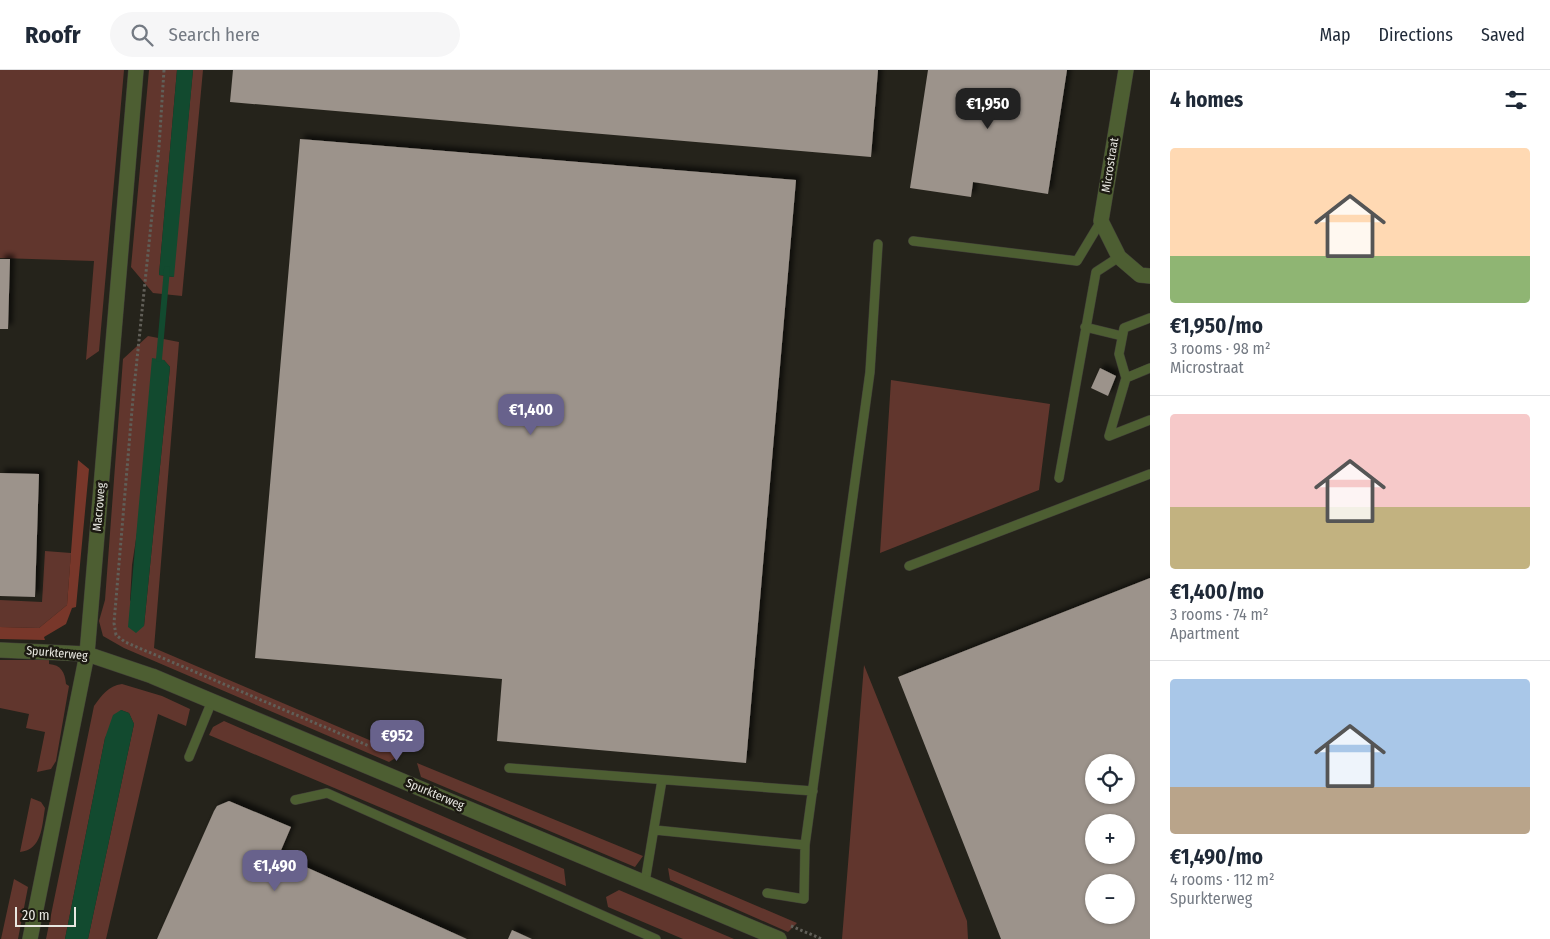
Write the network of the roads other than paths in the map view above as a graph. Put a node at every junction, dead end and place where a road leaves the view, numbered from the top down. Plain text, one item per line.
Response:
1 (136, 70) edge
2 (1126, 70) edge
3 (1101, 221) junction
4 (913, 241) dead end
5 (878, 244) dead end
6 (1119, 256) junction
7 (1150, 276) edge
8 (1150, 318) edge
9 (1085, 326) junction
10 (1122, 336) junction
11 (1150, 368) edge
12 (1126, 378) junction
13 (1150, 420) edge
14 (1150, 474) edge
15 (1059, 478) dead end
16 (909, 566) dead end
17 (0, 650) edge
18 (87, 654) junction
19 (212, 701) junction
20 (189, 758) dead end
21 (509, 768) dead end
22 (662, 780) junction
23 (813, 791) junction
24 (295, 800) dead end
25 (655, 830) junction
26 (805, 845) junction
27 (645, 882) junction
28 (767, 893) dead end
29 (30, 939) edge
30 (656, 939) edge
31 (779, 939) edge

1 - 18 street, Macroweg
2 - 3 street, Microstraat
3 - 4 lane
3 - 6 street
5 - 23 lane
6 - 7 street
6 - 9 lane
8 - 10 lane
9 - 10 lane
9 - 15 lane
10 - 12 lane
11 - 12 lane
12 - 13 lane
14 - 16 lane
17 - 18 street, Spurkterweg
18 - 19 street, Spurkterweg
18 - 29 street, Macroweg
19 - 20 lane
19 - 27 street, Spurkterweg
21 - 22 lane
22 - 23 lane
22 - 25 lane
23 - 26 lane
24 - 30 lane
25 - 26 lane
25 - 27 lane
26 - 28 lane
27 - 31 street, Spurkterweg

